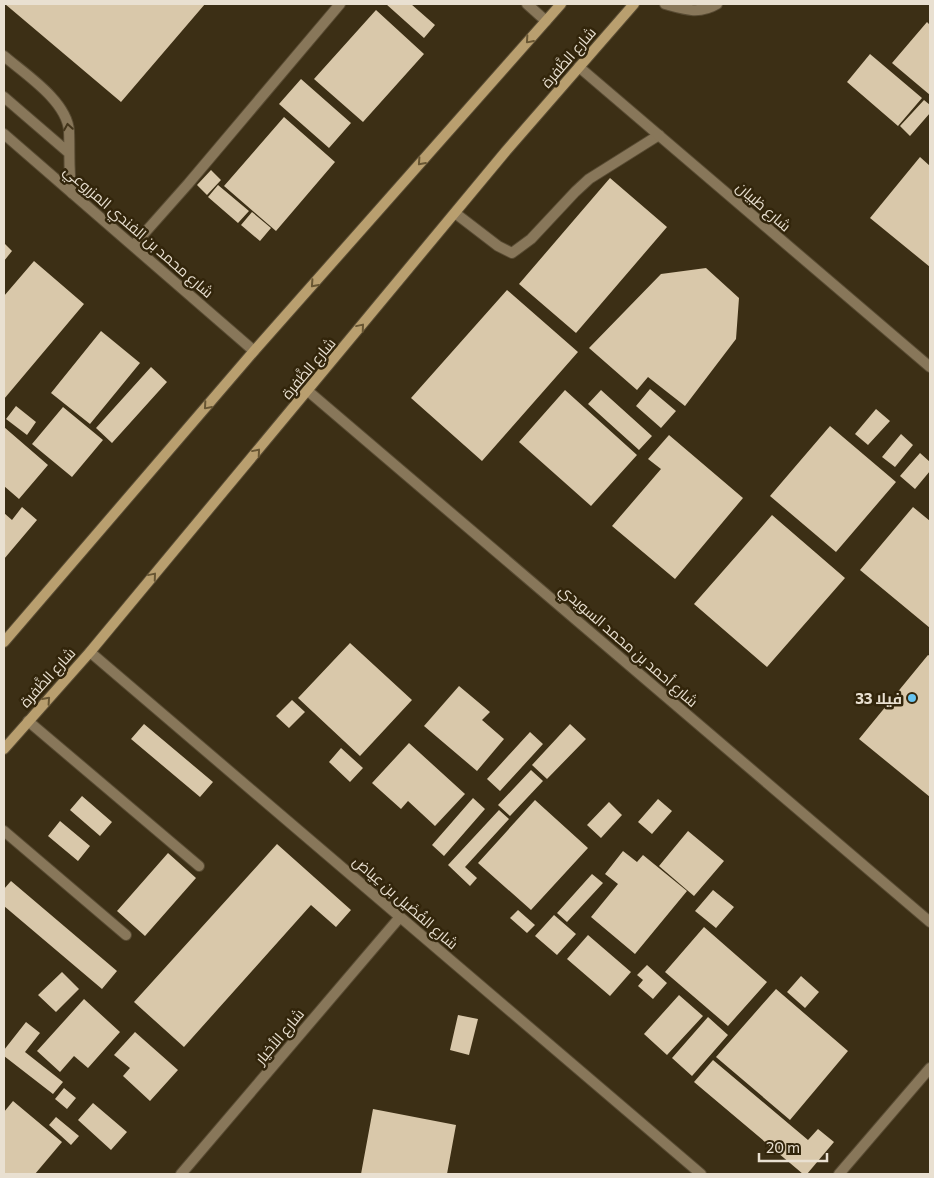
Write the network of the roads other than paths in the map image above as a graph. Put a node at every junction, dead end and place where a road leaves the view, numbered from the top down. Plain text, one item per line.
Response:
1 (340, 4) edge
2 (527, 4) edge
3 (561, 4) edge
4 (634, 4) edge
5 (665, 4) edge
6 (716, 4) edge
7 (546, 21) junction
8 (4, 56) edge
9 (578, 66) junction
10 (4, 98) edge
11 (4, 134) edge
12 (659, 135) junction
13 (69, 153) junction
14 (72, 193) junction
15 (455, 213) junction
16 (133, 246) junction
17 (254, 351) junction
18 (930, 367) edge
19 (308, 391) junction
20 (4, 642) edge
21 (90, 652) junction
22 (28, 721) junction
23 (4, 750) edge
24 (4, 831) edge
25 (199, 866) dead end
26 (400, 916) junction
27 (930, 922) edge
28 (126, 935) dead end
29 (930, 1068) edge
30 (181, 1174) edge
31 (701, 1174) edge
32 (839, 1174) edge

1 - 16 street
2 - 7 street
3 - 7 main road
4 - 9 main road, شارع الظَّفرة
5 - 6 street
7 -> 17 main road
13 -> 8 street
9 - 12 street, شارع ظبيان
9 - 15 main road, شارع الظَّفرة
10 - 13 street
11 - 14 street, شارع محمد بن الفندي المزروعي
12 - 15 street
12 - 18 street, شارع ظبيان
13 - 14 street
14 - 16 street, شارع محمد بن الفندي المزروعي
19 -> 15 main road, شارع الظَّفرة
16 - 17 street, شارع محمد بن الفندي المزروعي
17 -> 20 main road
21 -> 19 main road, شارع الظَّفرة
19 - 27 street, شارع أحمد بن محمد السويدي
22 -> 21 main road, شارع الظَّفرة
21 - 26 street, شارع الفُضَيل بن عِياض
22 - 23 main road, شارع الظَّفرة
22 - 25 street
24 - 28 street
26 - 30 street, شارع الأخيار
26 - 31 street, شارع الفُضَيل بن عِياض
29 - 32 street

